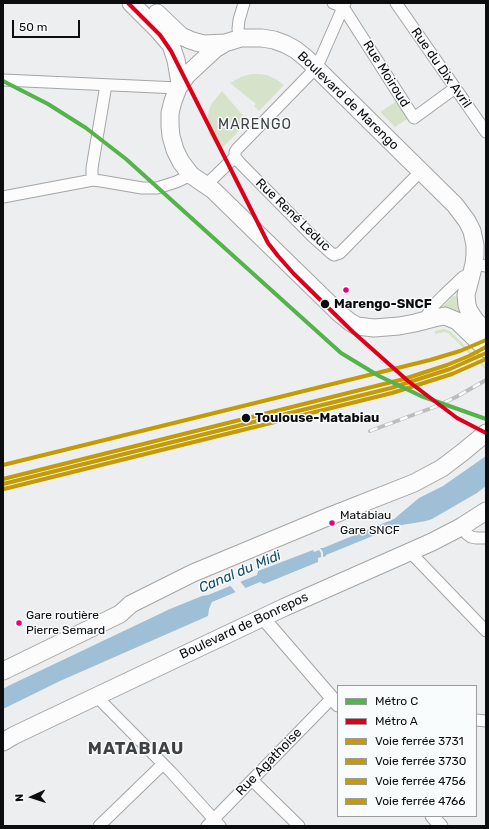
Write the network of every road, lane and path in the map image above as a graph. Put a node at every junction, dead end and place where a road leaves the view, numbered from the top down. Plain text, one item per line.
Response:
1 (131, 3) edge
2 (146, 3) edge
3 (244, 3) edge
4 (396, 3) edge
5 (340, 4) edge
6 (241, 38) junction
7 (225, 43) junction
8 (315, 66) junction
9 (3, 80) edge
10 (106, 85) junction
11 (179, 86) junction
12 (455, 88) junction
13 (486, 132) edge
14 (235, 157) junction
15 (421, 171) junction
16 (191, 175) junction
17 (93, 180) junction
18 (206, 185) junction
19 (3, 197) edge
20 (477, 268) edge
21 (464, 318) junction
22 (423, 321) junction
23 (486, 332) edge
24 (486, 349) edge
25 (486, 433) edge
26 (486, 511) edge
27 (461, 527) junction
28 (486, 538) edge
29 (410, 552) junction
30 (263, 618) junction
31 (486, 632) edge
32 (3, 671) edge
33 (96, 696) junction
34 (335, 702) edge
35 (3, 742) edge
36 (163, 764) junction
37 (252, 780) junction
38 (433, 817) edge
39 (214, 824) edge
40 (99, 826) edge
41 (299, 826) edge
42 (441, 826) edge

1 - 11 main road
2 - 7 main road
3 - 6 street
4 - 12 street, Rue du Dix Avril
5 - 8 street
5 - 12 street, Rue Moiroud
6 - 7 main road, Boulevard de Marengo
6 - 8 main road, Boulevard de Marengo
7 - 11 main road, Boulevard de Marengo
8 - 14 street
8 - 15 main road, Boulevard de Marengo
9 - 10 street
10 - 11 street
10 - 17 street
11 - 16 main road, Boulevard de Marengo
12 - 13 street, Rue du Dix Avril
14 - 15 street, Rue René Leduc
14 - 18 street
15 - 20 main road, Boulevard de Marengo
16 - 17 street
16 - 18 main road, Boulevard de Marengo
17 - 19 street
18 - 22 main road, Boulevard de Marengo
20 - 21 main road, Boulevard de Marengo
20 - 22 street
21 - 22 main road, Boulevard de Marengo
21 - 23 main road
21 - 24 main road
25 - 32 main road
26 - 27 main road, Boulevard de Bonrepos
27 - 28 street
27 - 29 main road, Boulevard de Bonrepos
29 - 30 main road, Boulevard de Bonrepos
29 - 31 street
30 - 33 main road, Boulevard de Bonrepos
30 - 34 street
33 - 35 main road, Boulevard de Bonrepos
33 - 36 street
34 - 37 street, Rue Agathoise
36 - 39 street
36 - 40 street
37 - 39 street, Rue Agathoise
37 - 41 street
38 - 42 street

